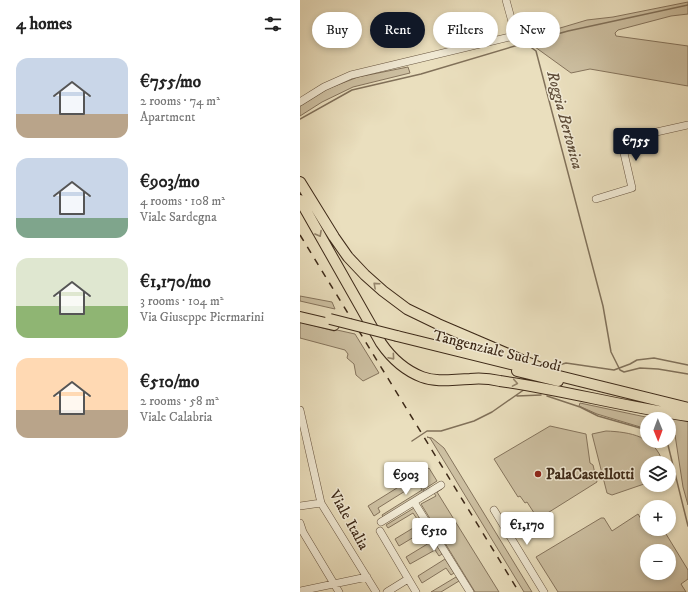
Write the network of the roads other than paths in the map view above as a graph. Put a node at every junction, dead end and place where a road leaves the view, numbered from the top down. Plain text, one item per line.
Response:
1 (506, 0) edge
2 (300, 102) edge
3 (688, 124) edge
4 (300, 182) edge
5 (596, 199) dead end
6 (300, 200) edge
7 (300, 312) edge
8 (300, 317) edge
9 (332, 322) junction
10 (399, 339) junction
11 (556, 375) junction
12 (688, 408) edge
13 (300, 410) edge
14 (688, 415) edge
15 (442, 485) dead end
16 (414, 502) junction
17 (321, 503) junction
18 (300, 506) edge
19 (494, 510) dead end
20 (381, 522) dead end
21 (300, 523) edge
22 (380, 531) dead end
23 (367, 577) junction
24 (408, 579) junction
25 (334, 584) junction
26 (300, 591) edge
27 (339, 592) edge
28 (376, 592) edge
29 (387, 592) edge
30 (416, 592) edge
31 (470, 592) edge
32 (544, 592) edge

1 - 2 street
3 - 5 street
11 -> 4 highway
6 -> 14 highway
7 - 9 highway, Tangenziale Sud Lodi
8 - 9 highway, Tangenziale Sud Lodi
9 - 10 highway, Tangenziale Sud Lodi, bridge
10 - 11 highway, Tangenziale Sud Lodi
10 - 14 highway, Tangenziale Sud Lodi
11 - 12 highway, Tangenziale Sud Lodi
13 - 17 street, Viale Italia
15 - 16 street
16 - 20 street
16 - 31 street
17 - 18 street
17 - 23 street, Viale Italia
19 - 32 street
21 - 25 street
22 - 24 street
23 - 25 street
23 - 28 street, Viale Italia
24 - 29 street
24 - 30 street
25 - 26 street
25 - 27 street

